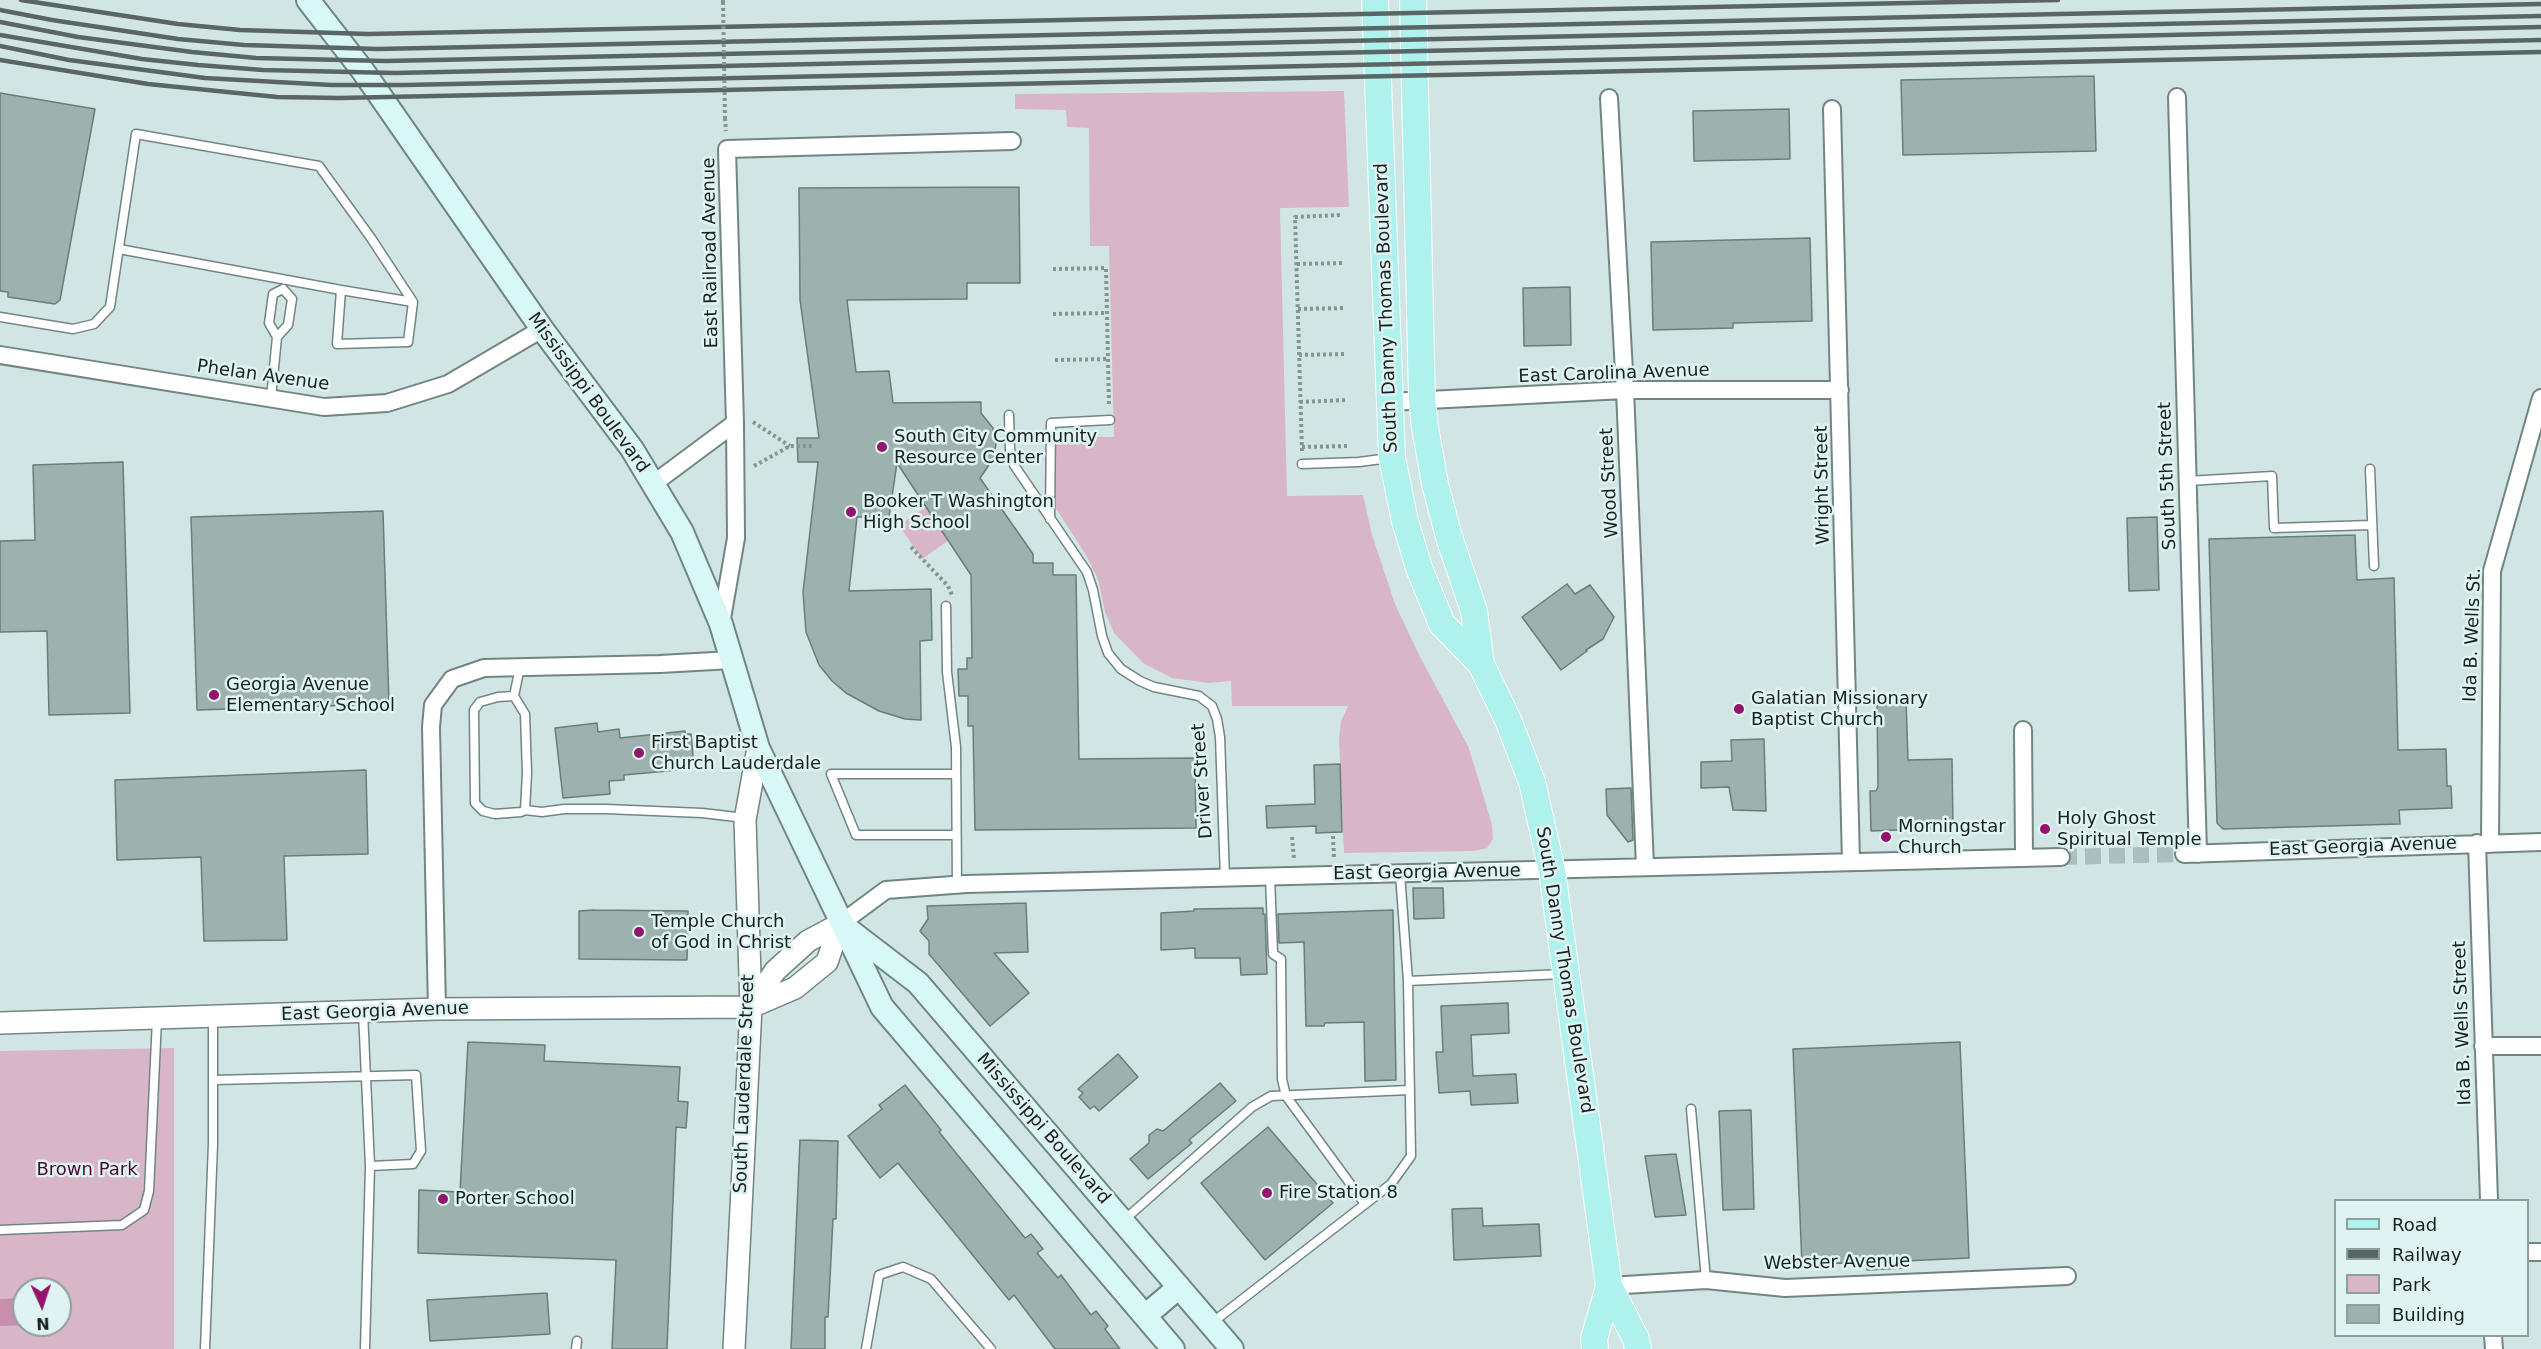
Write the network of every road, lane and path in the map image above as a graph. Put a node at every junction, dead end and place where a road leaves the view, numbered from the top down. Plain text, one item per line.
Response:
1 (308, 0) edge
2 (1375, 0) edge
3 (1413, 0) edge
4 (723, 1) edge
5 (2177, 97) dead end
6 (1609, 98) dead end
7 (1832, 109) dead end
8 (725, 118) dead end
9 (1012, 141) dead end
10 (1342, 215) dead end
11 (119, 249) junction
12 (1343, 262) dead end
13 (1297, 264) junction
14 (1053, 269) dead end
15 (284, 279) junction
16 (283, 289) junction
17 (341, 291) junction
18 (413, 302) junction
19 (1344, 308) dead end
20 (1298, 309) junction
21 (1106, 313) junction
22 (1053, 314) dead end
23 (0, 317) edge
24 (542, 329) junction
25 (277, 337) junction
26 (0, 354) edge
27 (1345, 354) dead end
28 (1299, 355) junction
29 (1108, 359) junction
30 (1055, 360) dead end
31 (1625, 390) junction
32 (1840, 390) junction
33 (271, 398) junction
34 (2541, 398) edge
35 (1347, 400) dead end
36 (1422, 400) junction
37 (1300, 402) junction
38 (1389, 402) junction
39 (1009, 415) dead end
40 (734, 416) junction
41 (1110, 420) joint
42 (790, 446) junction
43 (813, 446) dead end
44 (1347, 446) dead end
45 (1302, 447) junction
46 (1392, 458) junction
47 (1302, 464) joint
48 (2370, 469) dead end
49 (735, 476) junction
50 (2188, 481) junction
51 (653, 484) junction
52 (1050, 519) junction
53 (2372, 525) junction
54 (911, 547) dead end
55 (2374, 566) dead end
56 (945, 606) joint
57 (721, 624) junction
58 (732, 660) junction
59 (1481, 664) junction
60 (520, 667) junction
61 (514, 696) junction
62 (2022, 730) dead end
63 (758, 748) junction
64 (956, 774) junction
65 (525, 810) junction
66 (746, 818) junction
67 (956, 835) junction
68 (1333, 836) dead end
69 (1292, 837) dead end
70 (2541, 842) edge
71 (2484, 843) junction
72 (2191, 854) joint
73 (2061, 857) tunnel mouth
74 (2024, 858) junction
75 (1334, 859) dead end
76 (1294, 860) dead end
77 (1851, 861) junction
78 (1645, 866) junction
79 (1552, 871) junction
80 (1400, 874) junction
81 (1270, 877) junction
82 (1225, 878) junction
83 (957, 885) junction
84 (840, 924) junction
85 (1566, 974) junction
86 (1408, 981) junction
87 (751, 1007) junction
88 (437, 1009) junction
89 (363, 1011) junction
90 (213, 1017) junction
91 (157, 1018) junction
92 (0, 1023) edge
93 (2483, 1046) junction
94 (2541, 1046) edge
95 (365, 1075) junction
96 (214, 1080) junction
97 (1410, 1090) junction
98 (1286, 1096) junction
99 (1691, 1109) dead end
100 (370, 1166) junction
101 (2489, 1199) edge
102 (1365, 1204) junction
103 (1123, 1222) junction
104 (0, 1230) edge
105 (2067, 1276) dead end
106 (1706, 1280) junction
107 (1609, 1286) junction
108 (1179, 1287) junction
109 (1144, 1316) junction
110 (1210, 1324) junction
111 (206, 1349) edge
112 (365, 1349) edge
113 (734, 1349) edge
114 (866, 1349) edge
115 (991, 1349) edge
116 (1173, 1349) edge
117 (1232, 1349) edge
118 (1595, 1349) edge
119 (1638, 1349) edge

1 - 24 main road, Mississippi Boulevard
2 - 38 main road, South Danny Thomas Boulevard
3 - 36 main road, South Danny Thomas Boulevard
4 - 8 path, bridge
5 - 50 street, South 5th Street
6 - 31 street, Wood Street
7 - 32 street, Wright Street
9 - 40 street, East Railroad Avenue
10 - 13 path
11 - 15 lane
11 - 18 lane
11 - 23 lane
12 - 13 path
13 - 20 path
14 - 21 path
15 - 16 lane
15 - 17 lane
16 - 25 lane
16 - 25 lane
17 - 18 lane
17 - 18 lane
19 - 20 path
20 - 28 path
21 - 22 path
21 - 29 path
24 - 33 street, Phelan Avenue
24 - 51 main road, Mississippi Boulevard
25 - 33 lane
26 - 33 street, Phelan Avenue
27 - 28 path
28 - 37 path
29 - 30 path
29 - 41 path
31 - 32 street, East Carolina Avenue
31 - 36 street, East Carolina Avenue
31 - 78 street, Wood Street
32 - 77 street, Wright Street
34 - 71 street, Ida B. Wells St.
35 - 37 path
36 - 38 street, East Carolina Avenue
36 - 59 main road, South Danny Thomas Boulevard
37 - 45 path
38 - 46 main road, South Danny Thomas Boulevard
39 - 52 lane, Driver Street
40 - 42 path
40 - 49 street, East Railroad Avenue
40 - 51 street
41 - 52 lane
42 - 43 path
42 - 49 path
44 - 45 path
45 - 47 path
46 - 47 lane
46 - 59 main road, South Danny Thomas Boulevard
48 - 53 lane
49 - 57 street, East Railroad Avenue
50 - 53 lane
50 - 72 street, South 5th Street
51 - 57 main road, Mississippi Boulevard
52 - 82 lane, Driver Street
53 - 55 lane
54 - 56 path
56 - 64 lane
57 - 58 main road, Mississippi Boulevard
58 - 60 street
58 - 63 main road, Mississippi Boulevard
59 - 79 main road, South Danny Thomas Boulevard
60 - 61 lane
60 - 88 street
61 - 65 lane
61 - 65 lane
62 - 74 street
63 - 66 street, South Lauderdale Street
63 - 84 main road, Mississippi Boulevard
64 - 67 lane
64 - 67 lane
65 - 66 lane
66 - 87 street, South Lauderdale Street
67 - 83 lane
68 - 75 path
69 - 76 path
70 - 71 street, East Georgia Avenue
71 - 72 street, East Georgia Avenue
71 - 93 street, Ida B. Wells Street
73 - 74 street, East Georgia Avenue
74 - 77 street, East Georgia Avenue
77 - 78 street, East Georgia Avenue
78 - 79 street, East Georgia Avenue
79 - 80 street, East Georgia Avenue
79 - 85 main road, South Danny Thomas Boulevard
80 - 81 street, East Georgia Avenue
80 - 86 lane
81 - 82 street, East Georgia Avenue
81 - 98 lane
82 - 83 street, East Georgia Avenue
83 - 84 street, East Georgia Avenue
84 - 87 street, East Georgia Avenue
84 - 103 main road, Mississippi Boulevard
84 - 109 main road, Mississippi Boulevard
85 - 86 lane
85 - 107 main road, South Danny Thomas Boulevard
86 - 97 lane
87 - 88 street, East Georgia Avenue
87 - 113 street, South Lauderdale Street
88 - 89 street, East Georgia Avenue
89 - 90 street, East Georgia Avenue
89 - 95 lane
90 - 91 street, East Georgia Avenue
90 - 96 lane
91 - 92 street, East Georgia Avenue
91 - 104 lane
93 - 94 street
93 - 101 street, Ida B. Wells Street
95 - 96 lane
95 - 100 lane
95 - 100 lane
96 - 111 lane
97 - 98 lane
97 - 102 lane
98 - 102 lane
98 - 103 lane
99 - 106 lane
100 - 112 lane
102 - 110 lane
103 - 108 main road, Mississippi Boulevard
105 - 106 street, Webster Avenue
106 - 107 street, Webster Avenue
107 - 118 main road, South Danny Thomas Boulevard
107 - 119 main road, South Danny Thomas Boulevard
108 - 109 main road
108 - 110 main road, Mississippi Boulevard
109 - 116 main road, Mississippi Boulevard
110 - 117 main road, Mississippi Boulevard
114 - 115 lane

